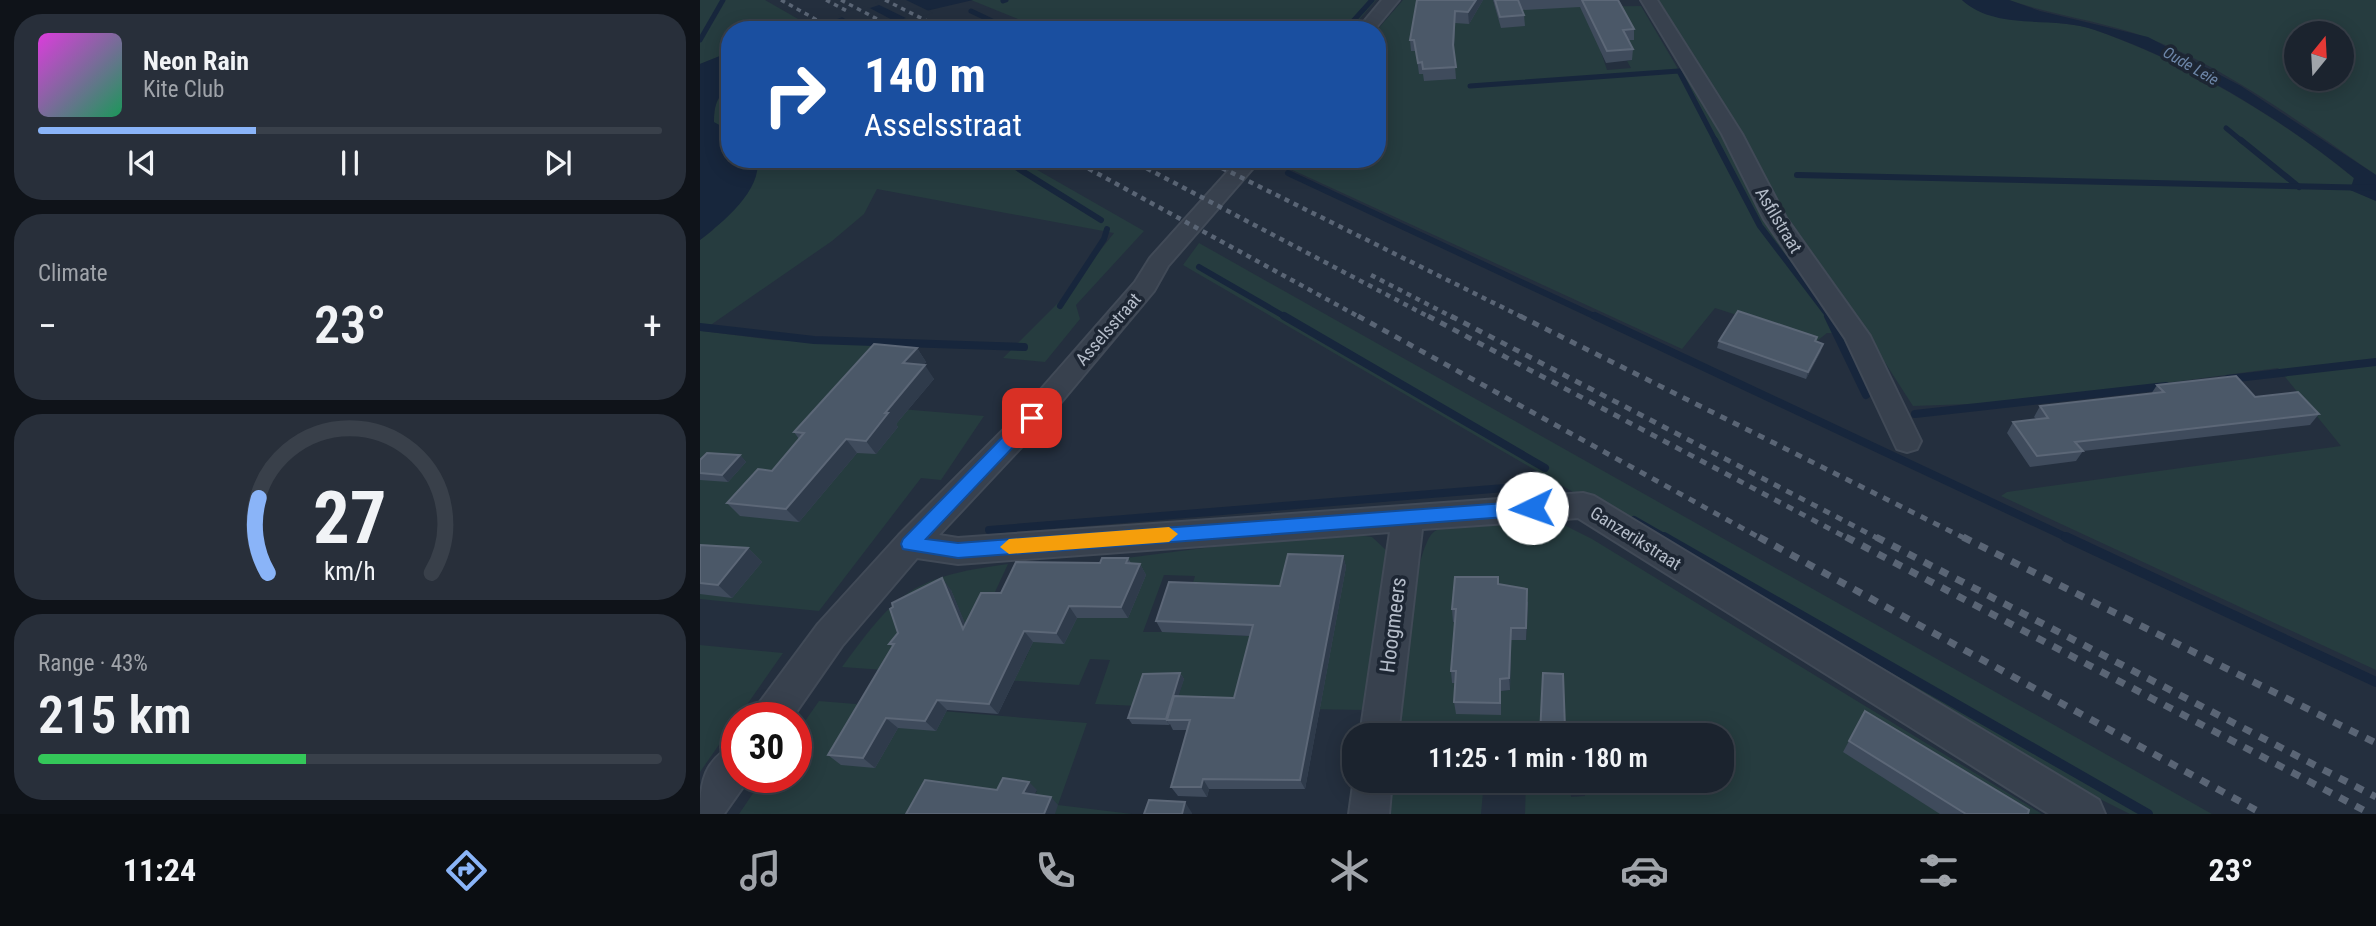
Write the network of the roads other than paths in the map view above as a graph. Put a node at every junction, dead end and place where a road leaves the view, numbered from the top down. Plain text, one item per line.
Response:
1 (1391, 0) edge
2 (1649, 0) edge
3 (1373, 21) edge
4 (1243, 168) edge
5 (1907, 441) dead end
6 (1408, 516) junction
7 (910, 544) junction
8 (782, 702) edge
9 (1381, 723) edge
10 (721, 785) edge
11 (1371, 793) edge
12 (700, 814) edge
13 (1369, 814) edge
14 (2085, 814) edge

1 - 3 street
2 - 5 street, Asfilstraat
4 - 7 street, Asselsstraat
6 - 7 street, Ganzerikstraat
6 - 9 street, Hoogmeers
6 - 14 street, Ganzerikstraat
7 - 8 street, Asselsstraat
10 - 12 street
11 - 13 street

